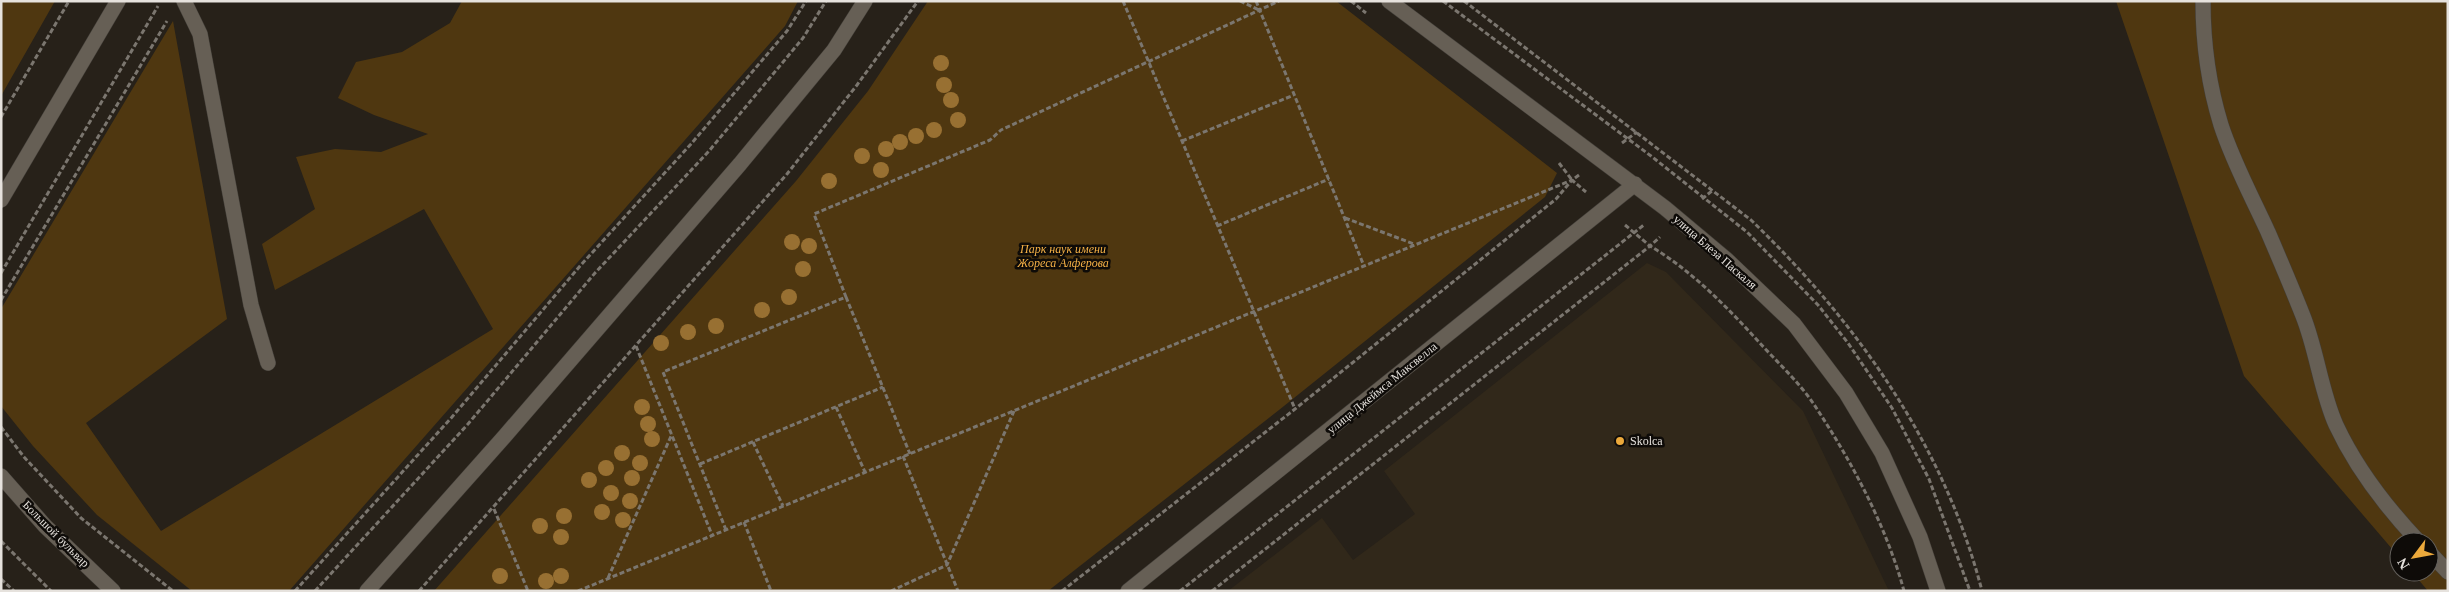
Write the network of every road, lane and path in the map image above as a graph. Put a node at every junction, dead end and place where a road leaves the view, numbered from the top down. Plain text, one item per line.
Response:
1 (69, 1) edge
2 (118, 1) edge
3 (161, 1) edge
4 (184, 1) edge
5 (806, 1) edge
6 (826, 1) edge
7 (865, 1) edge
8 (918, 1) edge
9 (1123, 1) edge
10 (1240, 1) edge
11 (1256, 1) edge
12 (1279, 1) edge
13 (1389, 1) edge
14 (1443, 1) edge
15 (2203, 1) edge
16 (1260, 11) junction
17 (168, 18) dead end
18 (1149, 62) junction
19 (1294, 95) junction
20 (1, 117) edge
21 (1182, 141) junction
22 (1329, 179) junction
23 (1635, 184) junction
24 (1, 200) edge
25 (1664, 208) junction
26 (1345, 218) junction
27 (1217, 226) junction
28 (1416, 245) junction
29 (1364, 266) junction
30 (1, 273) edge
31 (846, 297) junction
32 (1, 300) edge
33 (1254, 312) junction
34 (636, 346) junction
35 (268, 363) dead end
36 (883, 387) junction
37 (836, 407) junction
38 (1295, 409) junction
39 (1015, 410) junction
40 (1, 426) edge
41 (672, 434) junction
42 (753, 442) junction
43 (910, 454) junction
44 (903, 456) junction
45 (700, 464) junction
46 (865, 472) junction
47 (1, 476) edge
48 (782, 506) junction
49 (494, 509) junction
50 (744, 522) junction
51 (726, 530) junction
52 (2410, 532) edge
53 (712, 535) junction
54 (1, 541) edge
55 (2439, 563) edge
56 (947, 565) junction
57 (2448, 572) edge
58 (1, 579) edge
59 (608, 579) junction
60 (14, 591) edge
61 (51, 591) edge
62 (113, 591) edge
63 (173, 591) edge
64 (295, 591) edge
65 (316, 591) edge
66 (367, 591) edge
67 (419, 591) edge
68 (528, 591) edge
69 (578, 591) edge
70 (771, 591) edge
71 (891, 591) edge
72 (958, 591) edge
73 (1062, 591) edge
74 (1128, 591) edge
75 (1180, 591) edge
76 (1212, 591) edge
77 (1904, 591) edge
78 (1938, 591) edge

1 - 20 path
2 - 24 street
3 - 30 path
4 - 35 street
5 - 64 path
6 - 65 path
7 - 66 street
8 - 34 path
9 - 18 path
10 - 16 path
11 - 16 path
12 - 16 path
13 - 23 street, улица Блеза Паскаля
14 - 25 path
15 - 52 street
16 - 18 path
16 - 19 path
17 - 32 path
18 - 21 path
18 - 31 path
19 - 21 path
19 - 22 path
21 - 27 path
22 - 26 path
22 - 27 path
23 - 25 street, улица Блеза Паскаля
23 - 74 street, улица Джеймса Максвелла
25 - 75 path
25 - 78 street, улица Блеза Паскаля
26 - 28 path
26 - 29 path
27 - 33 path
28 - 29 path
28 - 38 path
29 - 33 path
31 - 36 path
31 - 45 path
33 - 38 path
33 - 39 path
34 - 41 path
34 - 49 path
36 - 37 path
36 - 43 path
37 - 42 path
37 - 46 path
38 - 73 path
39 - 43 path
39 - 56 path
40 - 63 path
41 - 53 path
41 - 59 path
42 - 45 path
42 - 48 path
43 - 44 path
44 - 46 path
44 - 56 path
45 - 51 path
46 - 48 path
47 - 62 street, Большой бульвар
48 - 50 path
49 - 67 path
49 - 68 path
50 - 51 path
50 - 70 path
51 - 53 path
53 - 59 path
54 - 61 path
55 - 57 street
56 - 71 path
56 - 72 path
58 - 60 path
59 - 69 path
76 - 77 path

